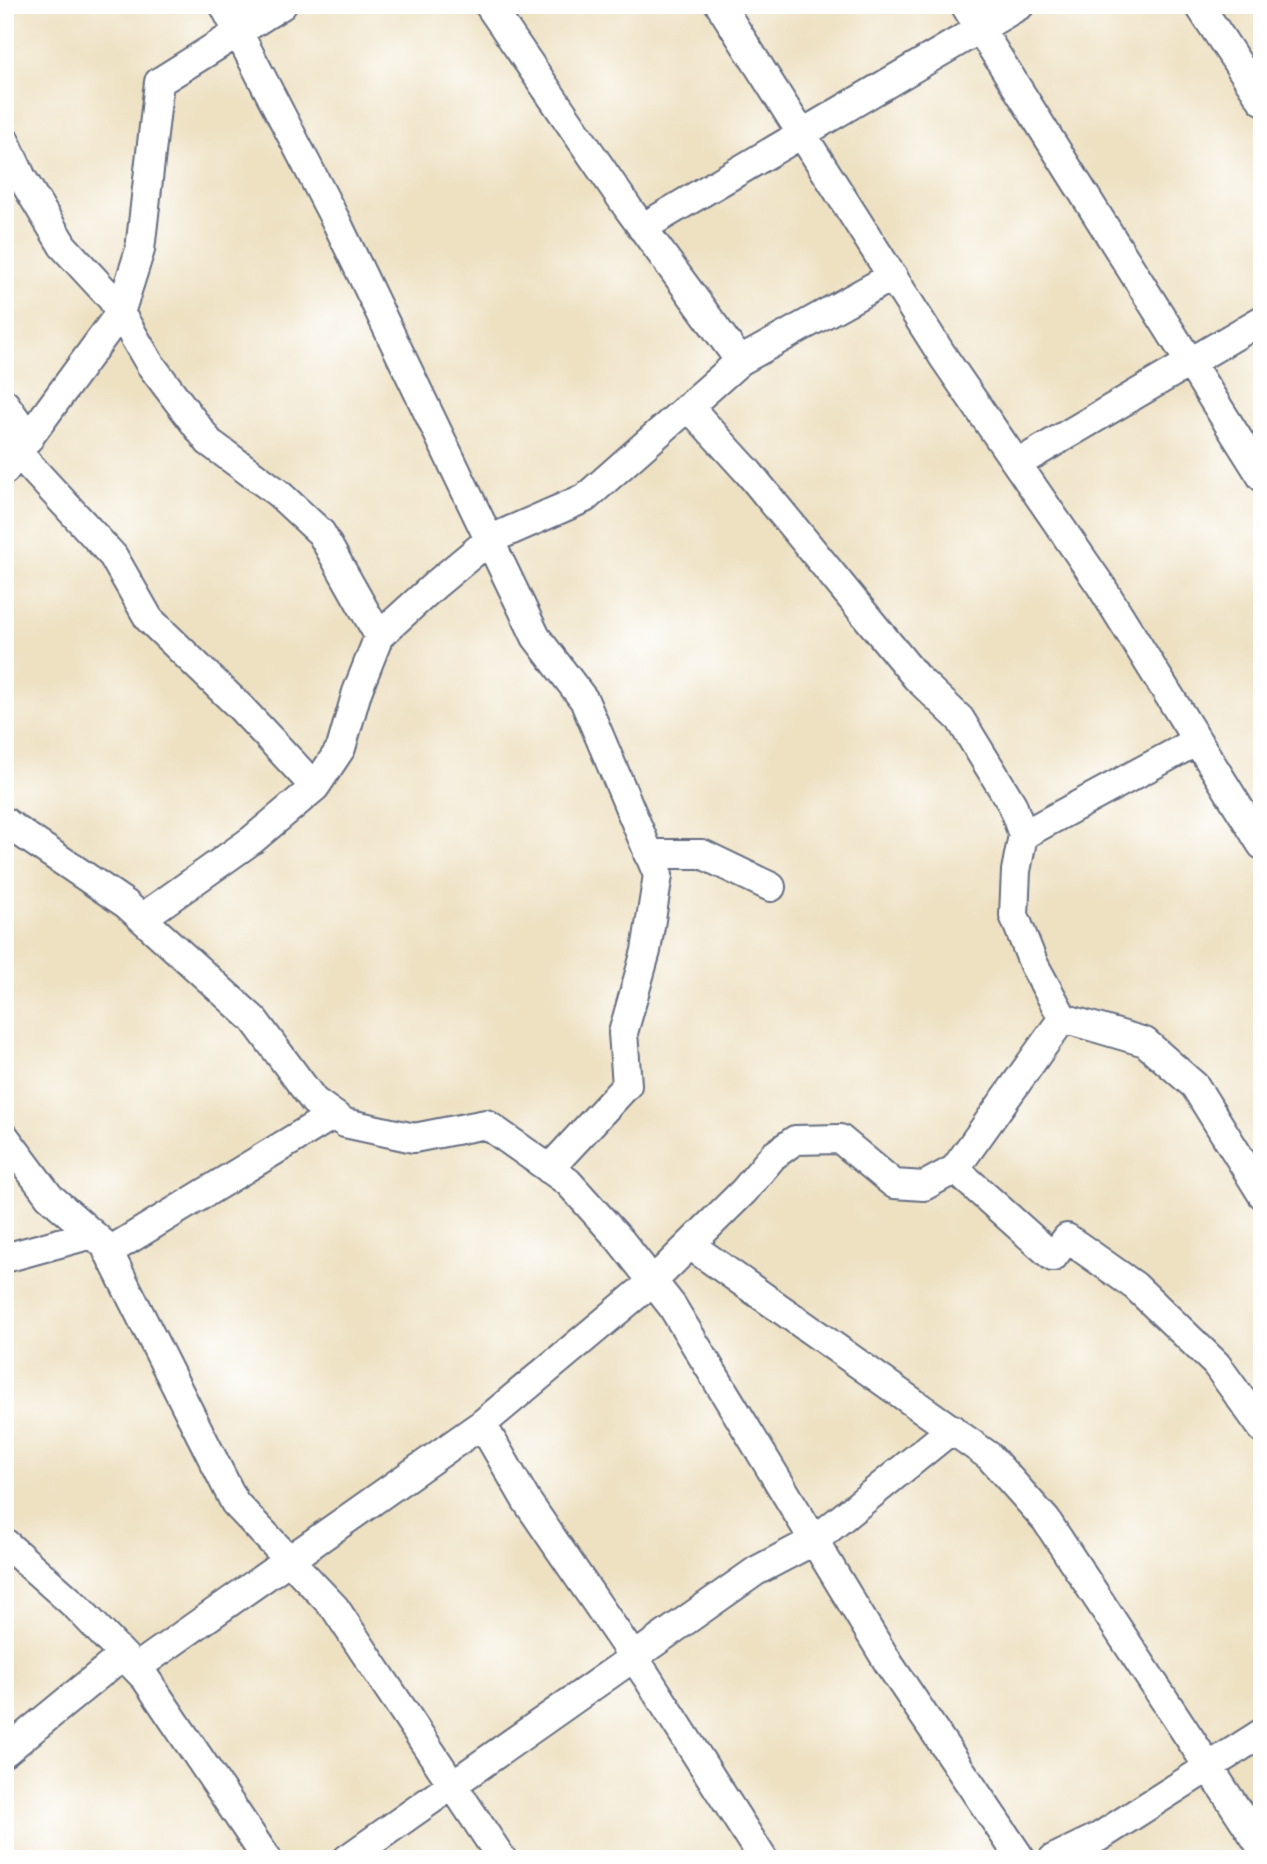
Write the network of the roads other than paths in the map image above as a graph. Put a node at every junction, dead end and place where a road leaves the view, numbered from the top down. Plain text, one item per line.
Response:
1 (224, 5) edge
2 (282, 5) edge
3 (489, 5) edge
4 (720, 5) edge
5 (1020, 5) edge
6 (1199, 5) edge
7 (972, 17) edge
8 (239, 34) junction
9 (1262, 100) edge
10 (802, 132) junction
11 (5, 141) edge
12 (642, 228) junction
13 (893, 276) junction
14 (120, 313) junction
15 (1262, 320) edge
16 (740, 361) junction
17 (1191, 364) junction
18 (5, 404) edge
19 (689, 407) junction
20 (17, 454) edge
21 (1017, 464) junction
22 (1262, 477) edge
23 (489, 541) junction
24 (379, 636) junction
25 (1197, 741) junction
26 (315, 787) junction
27 (5, 822) edge
28 (1023, 835) junction
29 (1262, 845) edge
30 (649, 854) junction
31 (771, 887) dead end
32 (142, 918) junction
33 (1063, 1018) junction
34 (333, 1115) junction
35 (5, 1137) edge
36 (549, 1169) junction
37 (955, 1169) junction
38 (1262, 1194) edge
39 (100, 1243) junction
40 (690, 1245) junction
41 (5, 1258) edge
42 (653, 1281) junction
43 (482, 1424) junction
44 (1262, 1428) edge
45 (952, 1429) junction
46 (814, 1539) junction
47 (5, 1543) edge
48 (290, 1560) junction
49 (635, 1659) junction
50 (129, 1661) junction
51 (1262, 1733) edge
52 (7, 1747) edge
53 (1208, 1767) junction
54 (453, 1786) junction
55 (1262, 1848) edge
56 (267, 1859) edge
57 (347, 1859) edge
58 (502, 1859) edge
59 (763, 1859) edge
60 (1021, 1859) edge
61 (1053, 1859) edge

1 - 8 street
2 - 8 street
3 - 12 street
4 - 10 street
5 - 7 street
6 - 9 street
7 - 10 street
7 - 17 street
8 - 14 street
8 - 23 street
10 - 12 street
10 - 13 street
11 - 14 street
12 - 16 street
13 - 16 street
13 - 21 street
14 - 20 street
14 - 24 street
15 - 17 street
16 - 19 street
17 - 21 street
17 - 22 street
18 - 20 street
19 - 23 street
19 - 28 street
20 - 26 street
21 - 25 street
23 - 24 street
23 - 30 street
24 - 26 street
25 - 28 street
25 - 29 street
26 - 32 street
27 - 32 street
28 - 33 street
30 - 31 street
30 - 36 street
32 - 34 street
33 - 37 street
33 - 38 street
34 - 36 street
34 - 39 street
35 - 39 street
36 - 42 street
37 - 40 street
37 - 44 street
39 - 41 street
39 - 48 street
40 - 42 street
40 - 45 street
42 - 43 street
42 - 46 street
43 - 48 street
43 - 49 street
45 - 46 street
45 - 53 street
46 - 49 street
46 - 60 street
47 - 50 street
48 - 50 street
48 - 54 street
49 - 54 street
49 - 59 street
50 - 52 street
50 - 56 street
51 - 53 street
53 - 55 street
53 - 61 street
54 - 57 street
54 - 58 street

